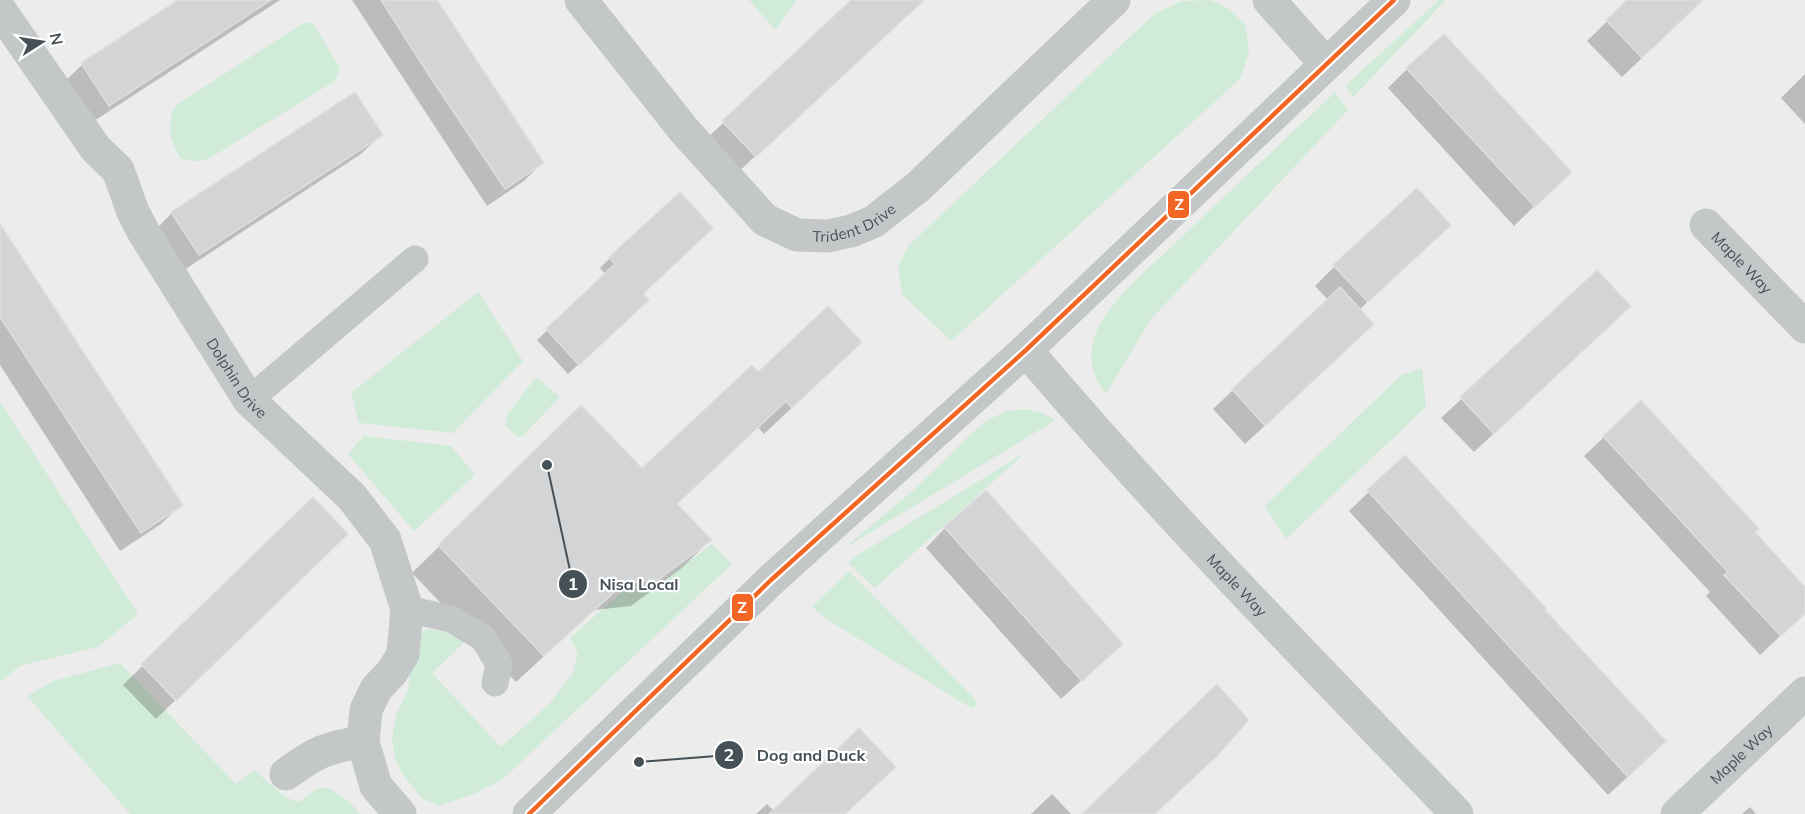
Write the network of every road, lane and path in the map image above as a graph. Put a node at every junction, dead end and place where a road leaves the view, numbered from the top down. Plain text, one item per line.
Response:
1 (581, 0) edge
2 (1114, 0) edge
3 (1269, 0) edge
4 (1394, 0) edge
5 (0, 10) edge
6 (1326, 64) junction
7 (1706, 225) dead end
8 (415, 259) dead end
9 (1805, 327) edge
10 (1026, 350) junction
11 (249, 400) junction
12 (407, 609) junction
13 (495, 683) dead end
14 (1805, 693) edge
15 (363, 742) junction
16 (286, 774) dead end
17 (400, 814) edge
18 (529, 814) edge
19 (1457, 814) edge
20 (1677, 814) edge

1 - 2 street, Trident Drive
3 - 6 street
4 - 6 street
5 - 11 street, Dolphin Drive
6 - 10 street
7 - 9 street, Maple Way
8 - 11 lane
10 - 18 street
10 - 19 street, Maple Way
11 - 12 street, Dolphin Drive
12 - 13 lane
12 - 15 street, Dolphin Drive
14 - 20 street, Maple Way
15 - 16 street
15 - 17 street, Dolphin Drive

